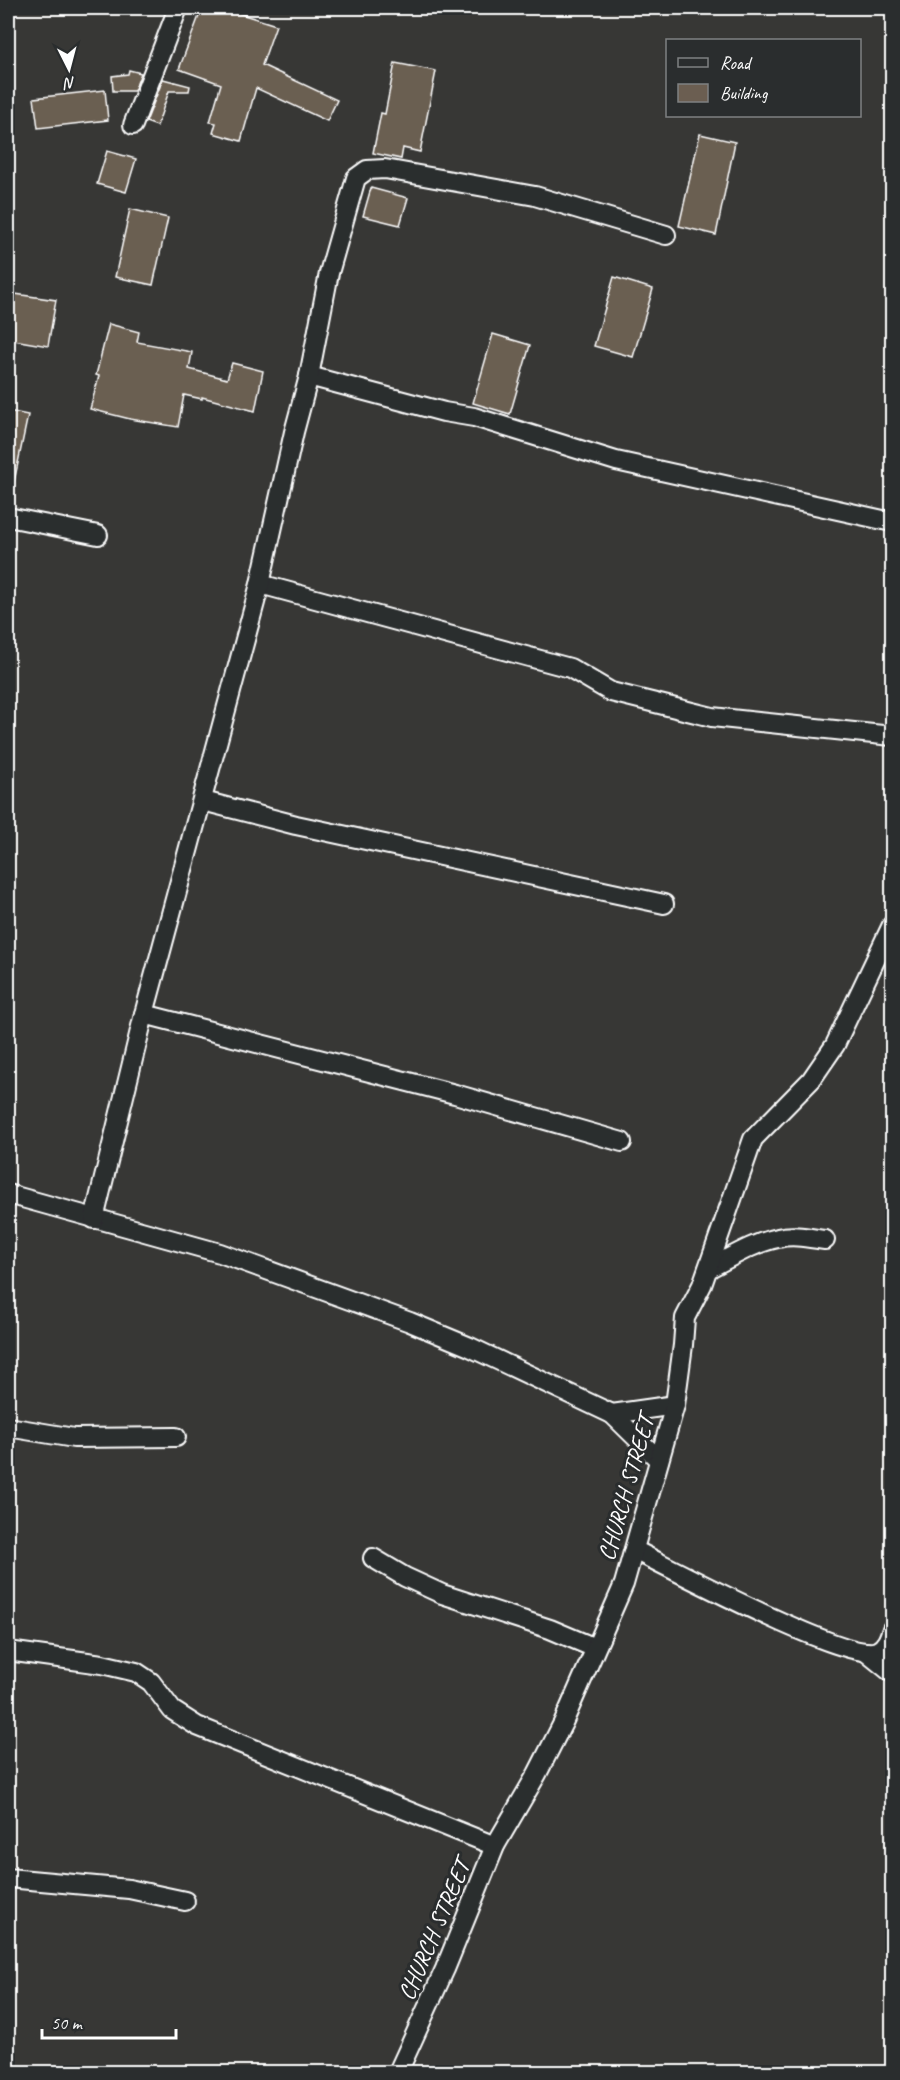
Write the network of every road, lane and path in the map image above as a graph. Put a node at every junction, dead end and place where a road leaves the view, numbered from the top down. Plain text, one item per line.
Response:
1 (178, 8) edge
2 (133, 125) dead end
3 (666, 235) dead end
4 (309, 376) junction
5 (8, 517) edge
6 (892, 522) edge
7 (98, 535) dead end
8 (260, 584) junction
9 (892, 736) edge
10 (203, 801) junction
11 (664, 904) dead end
12 (892, 925) edge
13 (144, 1014) junction
14 (622, 1142) dead end
15 (8, 1194) edge
16 (94, 1219) junction
17 (825, 1240) dead end
18 (708, 1269) junction
19 (675, 1405) junction
20 (612, 1414) junction
21 (8, 1427) edge
22 (176, 1437) dead end
23 (658, 1460) junction
24 (634, 1550) junction
25 (373, 1558) dead end
26 (892, 1629) edge
27 (595, 1648) junction
28 (8, 1652) edge
29 (866, 1652) junction
30 (892, 1673) edge
31 (495, 1846) junction
32 (8, 1878) edge
33 (186, 1901) dead end
34 (398, 2073) edge

1 - 2 street
3 - 4 street
4 - 6 street
4 - 8 street
5 - 7 street
8 - 9 street
8 - 10 street
10 - 11 street
10 - 13 street
12 - 18 street, CHURCH STREET
13 - 14 street
13 - 16 street
15 - 16 street
16 - 20 street
17 - 18 street
18 - 19 street, CHURCH STREET
19 - 20 street
19 - 23 street, CHURCH STREET
20 - 23 street
21 - 22 street
23 - 24 street, CHURCH STREET
24 - 27 street, CHURCH STREET
24 - 29 street
25 - 27 street
26 - 29 street
27 - 31 street, CHURCH STREET
28 - 31 street
29 - 30 street
31 - 34 street, CHURCH STREET
32 - 33 street

